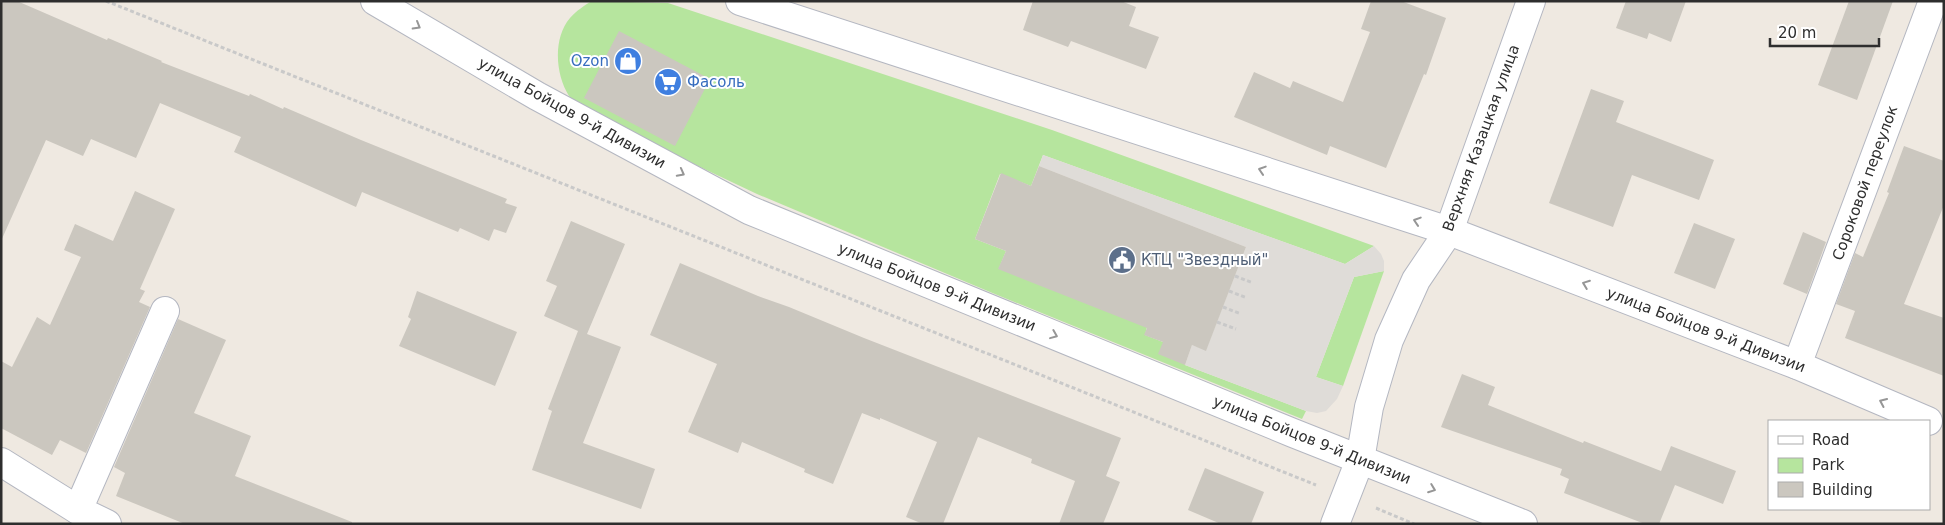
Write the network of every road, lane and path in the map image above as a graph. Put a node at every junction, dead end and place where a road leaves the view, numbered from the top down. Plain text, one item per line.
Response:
1 (106, 1) edge
2 (375, 1) edge
3 (740, 1) edge
4 (1531, 1) edge
5 (1934, 15) edge
6 (1449, 231) junction
7 (1235, 276) dead end
8 (1253, 283) dead end
9 (1229, 291) dead end
10 (1247, 298) dead end
11 (1223, 307) dead end
12 (165, 311) dead end
13 (1241, 314) dead end
14 (1217, 322) dead end
15 (1236, 329) dead end
16 (1798, 365) junction
17 (1923, 420) edge
18 (1930, 423) edge
19 (1944, 428) edge
20 (1360, 460) junction
21 (1, 462) edge
22 (1346, 497) junction
23 (78, 510) junction
24 (107, 524) edge
25 (1336, 524) edge
26 (1414, 524) edge
27 (1523, 524) edge

1 - 22 path
2 -> 20 street, улица Бойцов 9-й Дивизии
6 -> 3 street, улица Бойцов 9-й Дивизии
4 - 6 street, Верхняя Казацкая улица
5 - 16 street, Сороковой переулок
16 -> 6 street, улица Бойцов 9-й Дивизии
6 - 20 street, Верхняя Казацкая улица
7 - 8 path
9 - 10 path
11 - 13 path
12 - 23 street
14 - 15 path
17 -> 16 street, улица Бойцов 9-й Дивизии
18 - 19 street, улица Бойцов 9-й Дивизии
20 - 22 street, Верхняя Казацкая улица
20 -> 27 street, улица Бойцов 9-й Дивизии
21 - 23 street
22 - 25 street, Верхняя Казацкая улица
22 - 26 path
23 - 24 street

